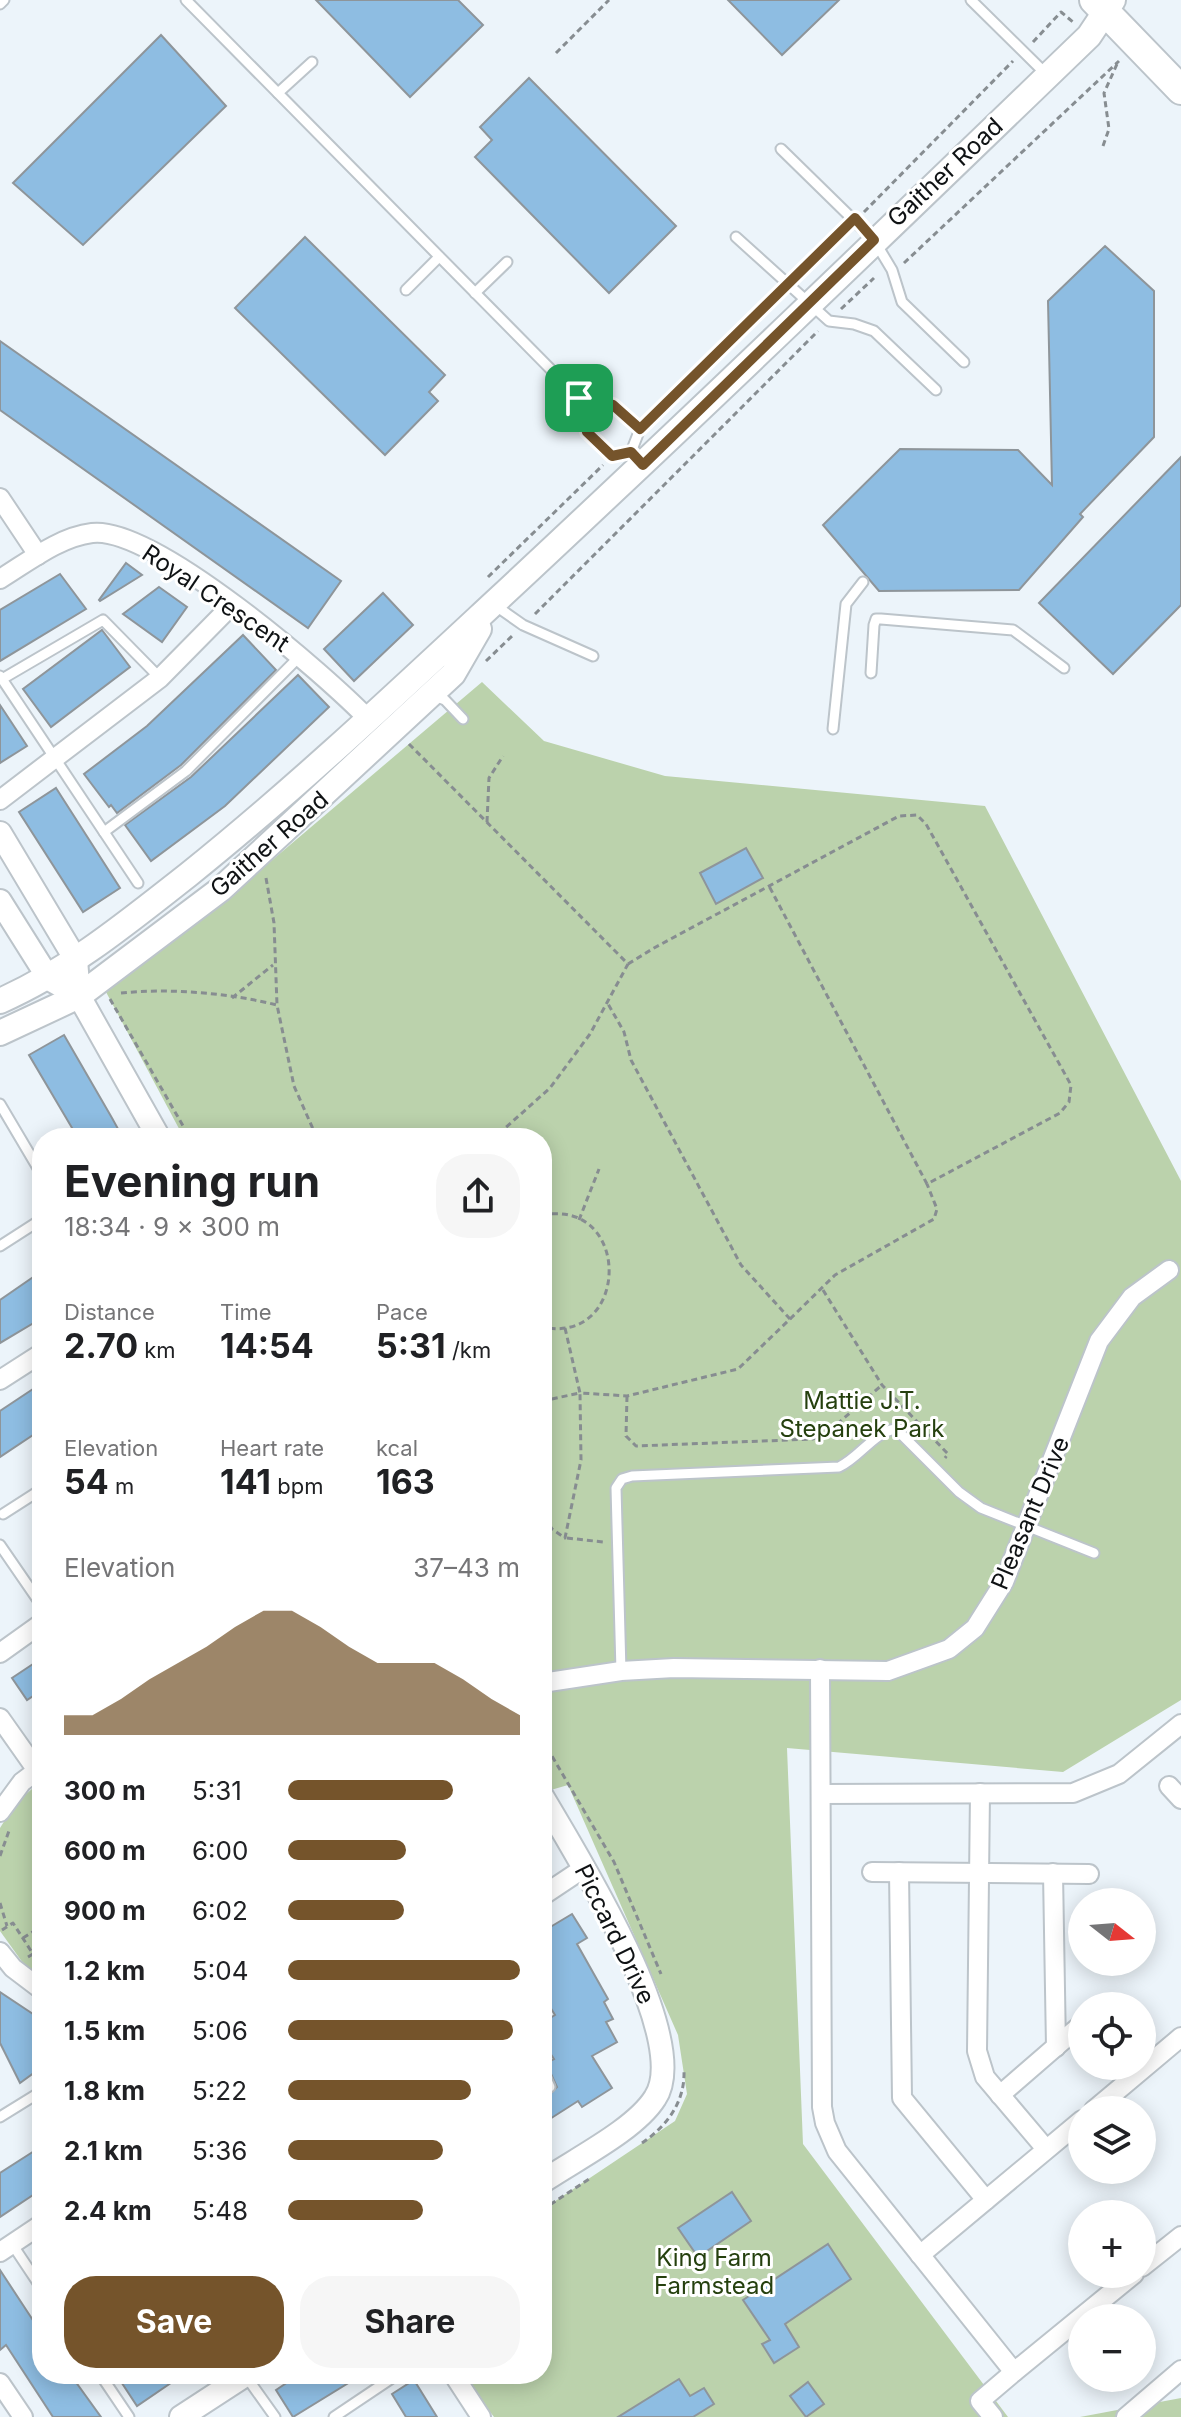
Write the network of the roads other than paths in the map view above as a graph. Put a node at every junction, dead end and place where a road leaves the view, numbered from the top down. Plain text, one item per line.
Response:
1 (186, 0) edge
2 (971, 0) edge
3 (1105, 5) edge
4 (312, 62) dead end
5 (1048, 76) junction
6 (1181, 90) edge
7 (278, 93) junction
8 (781, 149) dead end
9 (736, 237) dead end
10 (874, 240) junction
11 (439, 257) junction
12 (507, 262) dead end
13 (406, 290) dead end
14 (475, 293) junction
15 (808, 302) junction
16 (964, 362) dead end
17 (936, 390) dead end
18 (579, 398) junction
19 (637, 459) junction
20 (0, 498) edge
21 (38, 555) junction
22 (0, 579) edge
23 (863, 582) dead end
24 (488, 593) junction
25 (232, 605) junction
26 (300, 656) junction
27 (593, 656) dead end
28 (1064, 668) dead end
29 (871, 673) dead end
30 (1, 677) edge
31 (160, 678) junction
32 (432, 694) junction
33 (463, 719) dead end
34 (370, 721) junction
35 (833, 729) dead end
36 (55, 760) junction
37 (0, 800) edge
38 (104, 832) junction
39 (0, 833) edge
40 (138, 883) dead end
41 (0, 901) edge
42 (76, 960) junction
43 (49, 979) junction
44 (79, 996) junction
45 (0, 1001) edge
46 (0, 1033) edge
47 (0, 1104) edge
48 (153, 1128) edge
49 (32, 1158) edge
50 (32, 1225) edge
51 (0, 1246) edge
52 (1169, 1270) dead end
53 (32, 1359) edge
54 (0, 1380) edge
55 (32, 1495) edge
56 (1, 1514) edge
57 (1026, 1526) junction
58 (0, 1545) edge
59 (1094, 1553) dead end
60 (32, 1591) edge
61 (32, 1630) edge
62 (0, 1653) edge
63 (820, 1669) junction
64 (621, 1671) junction
65 (552, 1681) edge
66 (0, 1718) edge
67 (1181, 1724) edge
68 (32, 1759) edge
69 (32, 1776) edge
70 (980, 1793) junction
71 (821, 1794) junction
72 (0, 1812) edge
73 (552, 1813) edge
74 (584, 1868) junction
75 (872, 1872) dead end
76 (899, 1872) junction
77 (979, 1872) junction
78 (1053, 1873) junction
79 (1089, 1874) dead end
80 (552, 1889) edge
81 (0, 1952) edge
82 (32, 1982) edge
83 (1068, 2036) edge
84 (1181, 2037) edge
85 (1056, 2047) junction
86 (1000, 2095) junction
87 (1111, 2096) edge
88 (32, 2097) edge
89 (0, 2117) edge
90 (1068, 2131) edge
91 (1046, 2149) junction
92 (552, 2175) edge
93 (986, 2200) junction
94 (32, 2231) edge
95 (1181, 2236) edge
96 (6, 2248) edge
97 (920, 2255) junction
98 (1156, 2256) edge
99 (32, 2278) edge
100 (1117, 2288) edge
101 (1181, 2370) edge
102 (1014, 2372) junction
103 (0, 2383) edge
104 (107, 2384) edge
105 (232, 2384) edge
106 (252, 2384) edge
107 (386, 2384) edge
108 (460, 2384) edge
109 (350, 2413) edge
110 (23, 2417) edge
111 (129, 2417) edge
112 (181, 2417) edge
113 (275, 2417) edge
114 (334, 2417) edge
115 (481, 2417) edge
116 (993, 2417) edge
117 (1126, 2417) edge

1 - 7 lane
2 - 5 lane
3 - 5 main road, Gaither Road
3 - 6 main road
4 - 7 lane
5 - 10 main road, Gaither Road
7 - 11 lane
8 - 10 lane
9 - 15 lane
10 - 15 main road, Gaither Road
10 - 16 lane
11 - 13 lane
11 - 14 lane
12 - 14 lane
14 - 18 lane
15 - 17 lane
15 - 19 main road, Gaither Road
18 - 19 lane
18 - 19 lane
19 - 24 main road, Gaither Road
20 - 21 street
21 - 22 street, Royal Crescent
21 - 25 street, Royal Crescent
23 - 35 lane
24 - 27 lane
24 - 32 main road, Gaither Road
24 - 34 main road, Gaither Road
25 - 26 street, Royal Crescent
25 - 31 street
26 - 34 street, Royal Crescent
26 - 38 lane
28 - 29 lane
30 - 31 lane
30 - 36 lane
31 - 36 street
32 - 33 lane
32 - 44 main road, Gaither Road
34 - 42 main road, Gaither Road
36 - 37 street
36 - 38 lane
38 - 40 lane
39 - 42 street
41 - 43 street
42 - 43 main road, Gaither Road
42 - 44 street
43 - 44 street
43 - 45 main road, Gaither Road
44 - 46 main road, Gaither Road
44 - 48 street
47 - 49 lane
50 - 51 lane
52 - 57 street, Pleasant Drive
53 - 54 street
55 - 56 lane
57 - 59 lane
57 - 63 street, Pleasant Drive
57 - 64 lane
58 - 60 lane
61 - 62 street
63 - 64 street, Pleasant Drive
63 - 71 street
64 - 65 street, Pleasant Drive
66 - 68 street
67 - 70 street
69 - 72 street
70 - 71 street
70 - 77 street
71 - 97 street
73 - 74 street, Piccard Drive
74 - 80 street
74 - 92 street, Piccard Drive
75 - 76 street
76 - 77 street
76 - 93 street
77 - 78 street
77 - 86 street
78 - 79 street
78 - 85 street
81 - 82 street
83 - 85 street
84 - 87 street
85 - 86 street
86 - 91 street
88 - 89 lane
90 - 91 street
91 - 93 street
93 - 97 street
94 - 96 street
95 - 98 street
96 - 99 lane
97 - 102 street
100 - 102 street
101 - 117 street
102 - 116 street
103 - 110 street
104 - 111 lane
105 - 112 street
106 - 113 lane
107 - 109 lane
108 - 115 street
109 - 114 lane

